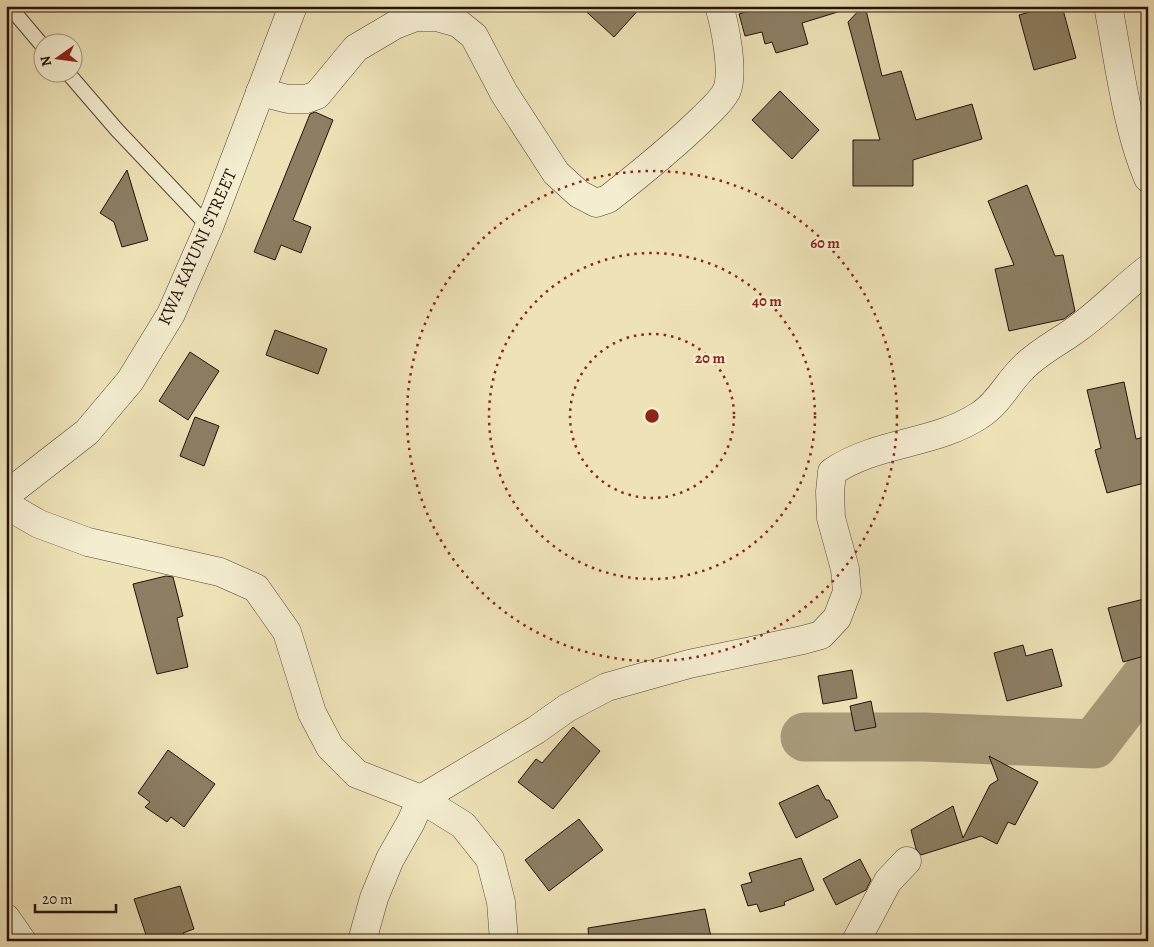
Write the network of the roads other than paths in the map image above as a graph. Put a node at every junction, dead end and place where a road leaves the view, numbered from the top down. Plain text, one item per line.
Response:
1 (9, 6) edge
2 (293, 6) edge
3 (719, 6) edge
4 (1108, 6) edge
5 (32, 32) edge
6 (76, 82) edge
7 (260, 92) junction
8 (1148, 178) edge
9 (209, 228) junction
10 (1148, 269) edge
11 (6, 495) edge
12 (6, 506) edge
13 (421, 799) junction
14 (907, 861) dead end
15 (6, 918) edge
16 (22, 941) edge
17 (362, 941) edge
18 (504, 941) edge
19 (856, 941) edge

1 - 5 lane
2 - 7 street, KWA KAYUNI STREET
3 - 7 street
4 - 8 street
6 - 9 lane
7 - 9 street, KWA KAYUNI STREET
9 - 11 street, KWA KAYUNI STREET
10 - 13 street
12 - 13 street
13 - 17 street
13 - 18 street
14 - 19 street
15 - 16 street

